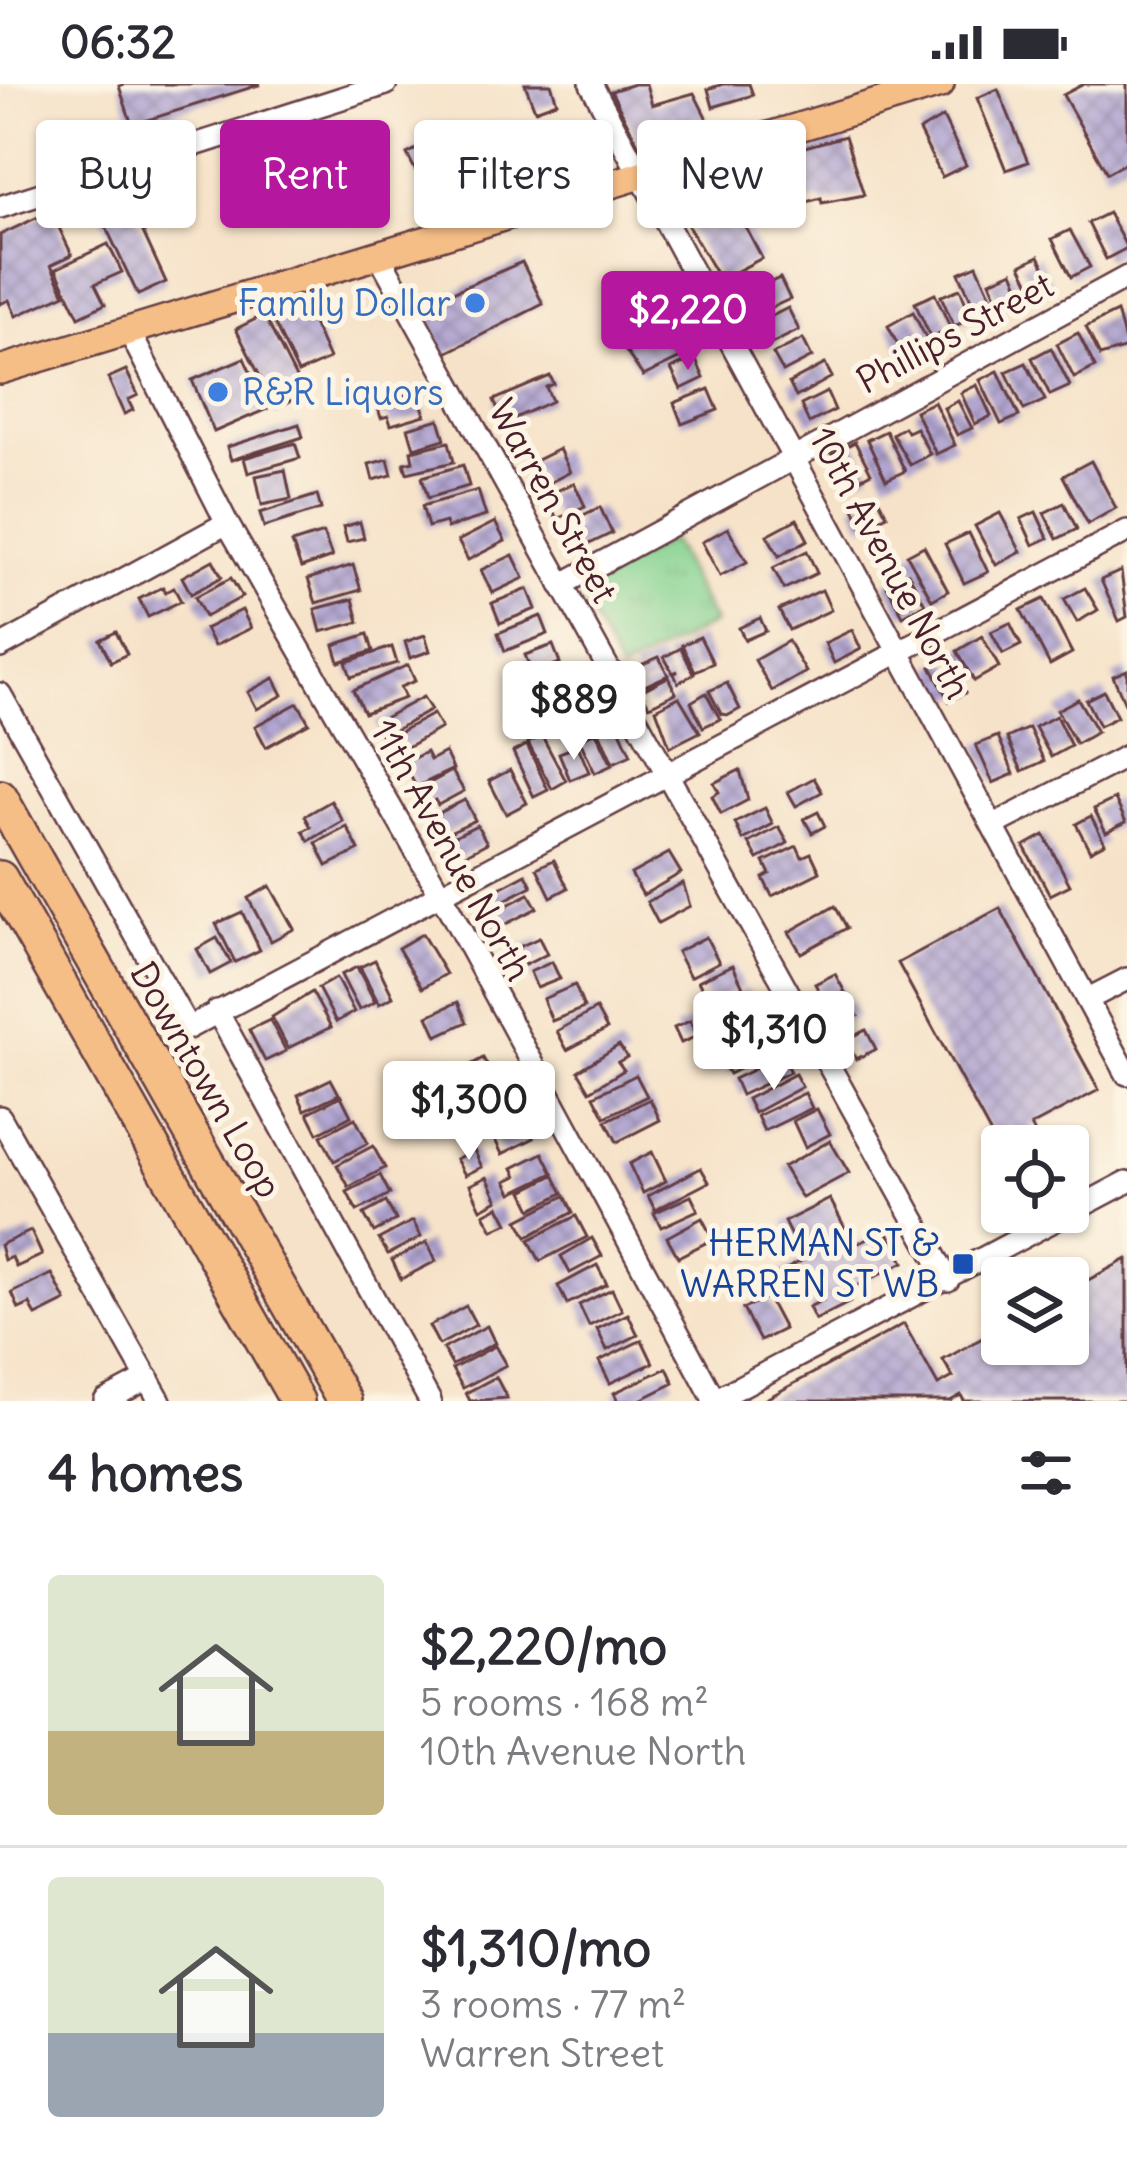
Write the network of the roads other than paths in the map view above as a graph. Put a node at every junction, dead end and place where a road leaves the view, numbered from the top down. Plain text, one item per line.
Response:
1 (386, 84) edge
2 (591, 84) edge
3 (940, 84) edge
4 (806, 126) edge
5 (637, 171) edge
6 (637, 178) edge
7 (0, 207) edge
8 (669, 228) edge
9 (380, 256) junction
10 (1127, 278) edge
11 (129, 331) junction
12 (0, 370) edge
13 (796, 456) junction
14 (227, 523) junction
15 (1127, 531) edge
16 (561, 585) junction
17 (0, 647) edge
18 (900, 652) junction
19 (0, 694) edge
20 (1127, 756) edge
21 (668, 776) junction
22 (0, 797) edge
23 (994, 825) junction
24 (0, 878) edge
25 (441, 895) junction
26 (1127, 979) edge
27 (1090, 998) junction
28 (217, 1011) junction
29 (1127, 1074) edge
30 (2, 1124) edge
31 (1127, 1182) edge
32 (948, 1280) junction
33 (148, 1378) junction
34 (105, 1401) edge
35 (160, 1401) edge
36 (297, 1401) edge
37 (344, 1401) edge
38 (430, 1401) edge
39 (714, 1401) edge

1 - 7 street
2 - 5 street, 10th Avenue North
3 - 4 main road
6 - 9 main road
8 - 13 street, 10th Avenue North
9 - 11 main road
9 - 16 street, Warren Street
10 - 13 street, Phillips Street
11 - 12 main road
11 - 14 street, 11th Avenue North
13 - 16 street, Phillips Street
13 - 18 street, 10th Avenue North
14 - 17 street
14 - 25 street, 11th Avenue North
15 - 18 street
16 - 21 street, Warren Street
18 - 21 street
18 - 23 street, 10th Avenue North
19 - 28 street
20 - 23 street
21 - 25 street
21 - 32 street, Warren Street
22 - 37 highway, Downtown Loop
23 - 27 street, 10th Avenue North
24 - 36 highway
25 - 28 street
25 - 39 street, 11th Avenue North
26 - 27 street
27 - 29 street, 10th Avenue North
28 - 38 street
30 - 33 street
31 - 32 street
32 - 39 street
33 - 34 street
33 - 35 street

